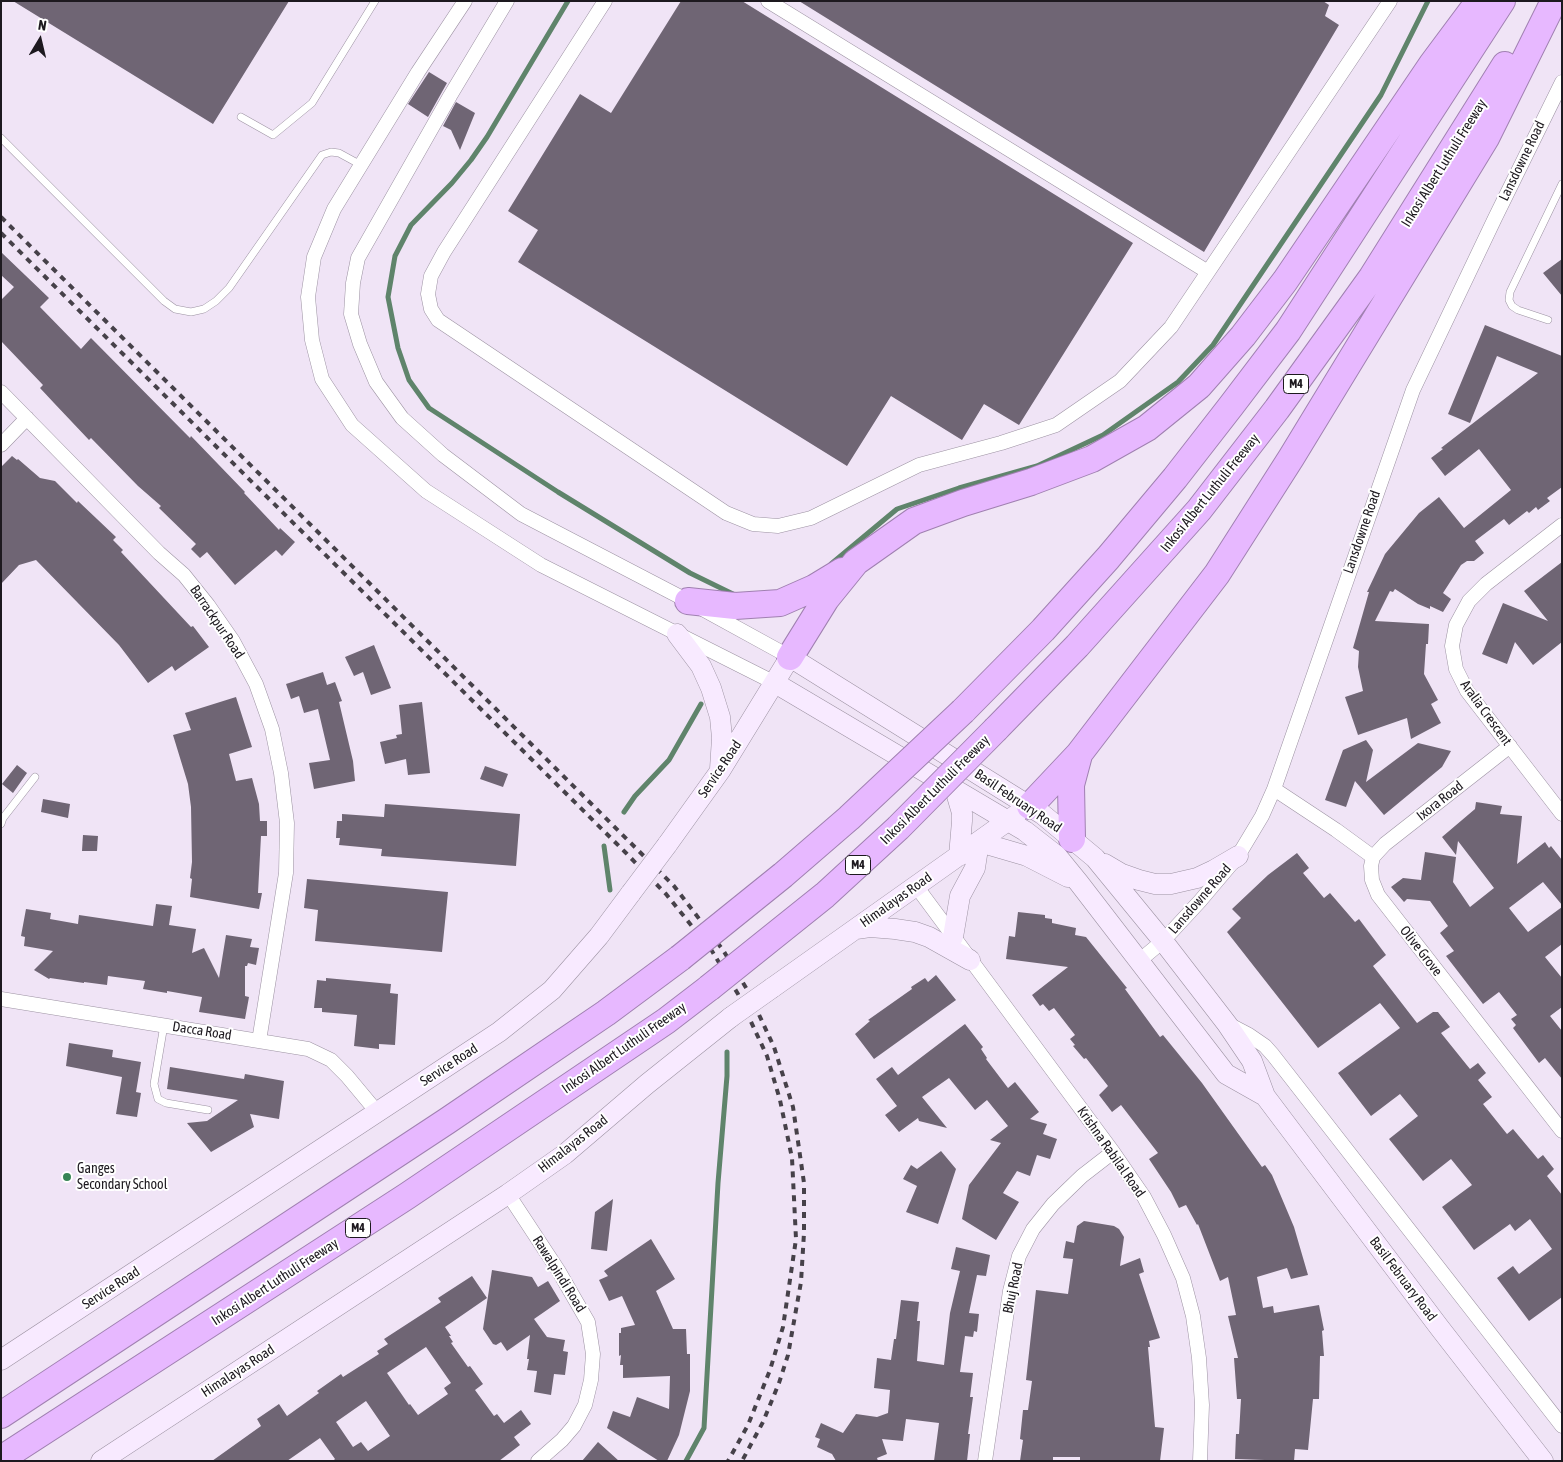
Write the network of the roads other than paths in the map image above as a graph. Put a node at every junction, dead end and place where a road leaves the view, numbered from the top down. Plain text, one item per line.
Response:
1 (375, 1) edge
2 (465, 1) edge
3 (507, 1) edge
4 (605, 1) edge
5 (768, 1) edge
6 (1390, 1) edge
7 (1479, 1) edge
8 (1502, 1) edge
9 (1546, 1) edge
10 (1554, 1) edge
11 (1562, 82) edge
12 (240, 117) dead end
13 (1, 138) edge
14 (361, 166) junction
15 (1562, 184) edge
16 (1208, 272) junction
17 (1548, 320) dead end
18 (1, 392) edge
19 (27, 418) junction
20 (1, 444) edge
21 (1562, 525) edge
22 (856, 562) junction
23 (688, 601) junction
24 (677, 634) junction
25 (790, 657) junction
26 (775, 683) junction
27 (1510, 746) junction
28 (1079, 754) junction
29 (720, 771) junction
30 (35, 778) dead end
31 (954, 789) junction
32 (1274, 789) junction
33 (1030, 806) junction
34 (1562, 814) edge
35 (1007, 821) junction
36 (1, 824) edge
37 (1072, 838) junction
38 (979, 842) junction
39 (959, 856) junction
40 (1238, 856) junction
41 (1373, 857) junction
42 (1095, 858) junction
43 (1079, 883) junction
44 (916, 886) junction
45 (856, 929) junction
46 (953, 937) junction
47 (1163, 941) junction
48 (970, 960) junction
49 (1139, 962) junction
50 (1, 999) edge
51 (1227, 1024) junction
52 (164, 1025) junction
53 (259, 1040) junction
54 (1264, 1096) junction
55 (208, 1110) dead end
56 (378, 1112) junction
57 (1562, 1132) edge
58 (1113, 1152) junction
59 (508, 1194) junction
60 (1, 1360) edge
61 (120, 1382) junction
62 (1, 1415) edge
63 (1562, 1426) edge
64 (1, 1459) edge
65 (21, 1461) edge
66 (101, 1461) edge
67 (538, 1461) edge
68 (986, 1461) edge
69 (1200, 1461) edge
70 (1544, 1461) edge

1 - 12 lane
2 - 14 street
3 - 23 street
4 - 16 street
5 - 16 street
6 - 16 street
7 - 22 highway
8 - 62 highway, bridge
9 - 61 highway, Inkosi Albert Luthuli Freeway / M4, bridge
10 - 28 highway
11 - 32 street, Lansdowne Road
13 - 14 lane
14 - 24 street
15 - 17 lane
18 - 19 street, Barrackpur Road
19 - 20 street
19 - 53 street, Barrackpur Road
21 - 27 street, Aralia Crescent
22 - 23 highway
22 - 25 highway
23 - 25 street
24 - 26 street
24 - 29 street
25 - 26 street, Service Road
25 - 33 street, Basil February Road
26 - 29 street, Service Road
26 - 31 street, Basil February Road
27 - 34 street, Aralia Crescent
27 - 41 street, Ixora Road
28 - 33 highway
28 - 37 highway
29 - 56 street, Service Road, bridge
30 - 36 lane
31 - 35 street, Basil February Road
31 - 39 street
32 - 40 street, Lansdowne Road
32 - 41 street
33 - 35 street, Himalayas Road
33 - 37 street, Basil February Road
35 - 38 street, Himalayas Road
35 - 43 street, Basil February Road
37 - 42 street, Basil February Road
38 - 39 street, Himalayas Road
38 - 43 street
38 - 46 street
39 - 44 street, Himalayas Road
40 - 42 street
40 - 47 street, Lansdowne Road
41 - 57 street, Olive Grove
42 - 47 street, Basil February Road
43 - 49 street, Basil February Road
44 - 45 street, Himalayas Road
44 - 46 street, Krishna Rabilal Road
45 - 48 street
45 - 59 street, Himalayas Road, bridge
46 - 48 street, Krishna Rabilal Road
47 - 49 street, Lansdowne Road
47 - 51 street, Basil February Road
48 - 58 street, Krishna Rabilal Road
49 - 54 street, Basil February Road
50 - 52 street, Dacca Road
51 - 54 street, Basil February Road
51 - 63 street
52 - 53 street, Dacca Road
52 - 55 lane
53 - 56 street, Dacca Road
54 - 70 street, Basil February Road
56 - 60 street, Service Road
58 - 68 street, Bhuj Road
58 - 69 street, Krishna Rabilal Road
59 - 66 street, Himalayas Road
59 - 67 street, Rawalpindi Road
61 - 64 highway, Inkosi Albert Luthuli Freeway / M4
61 - 65 highway

